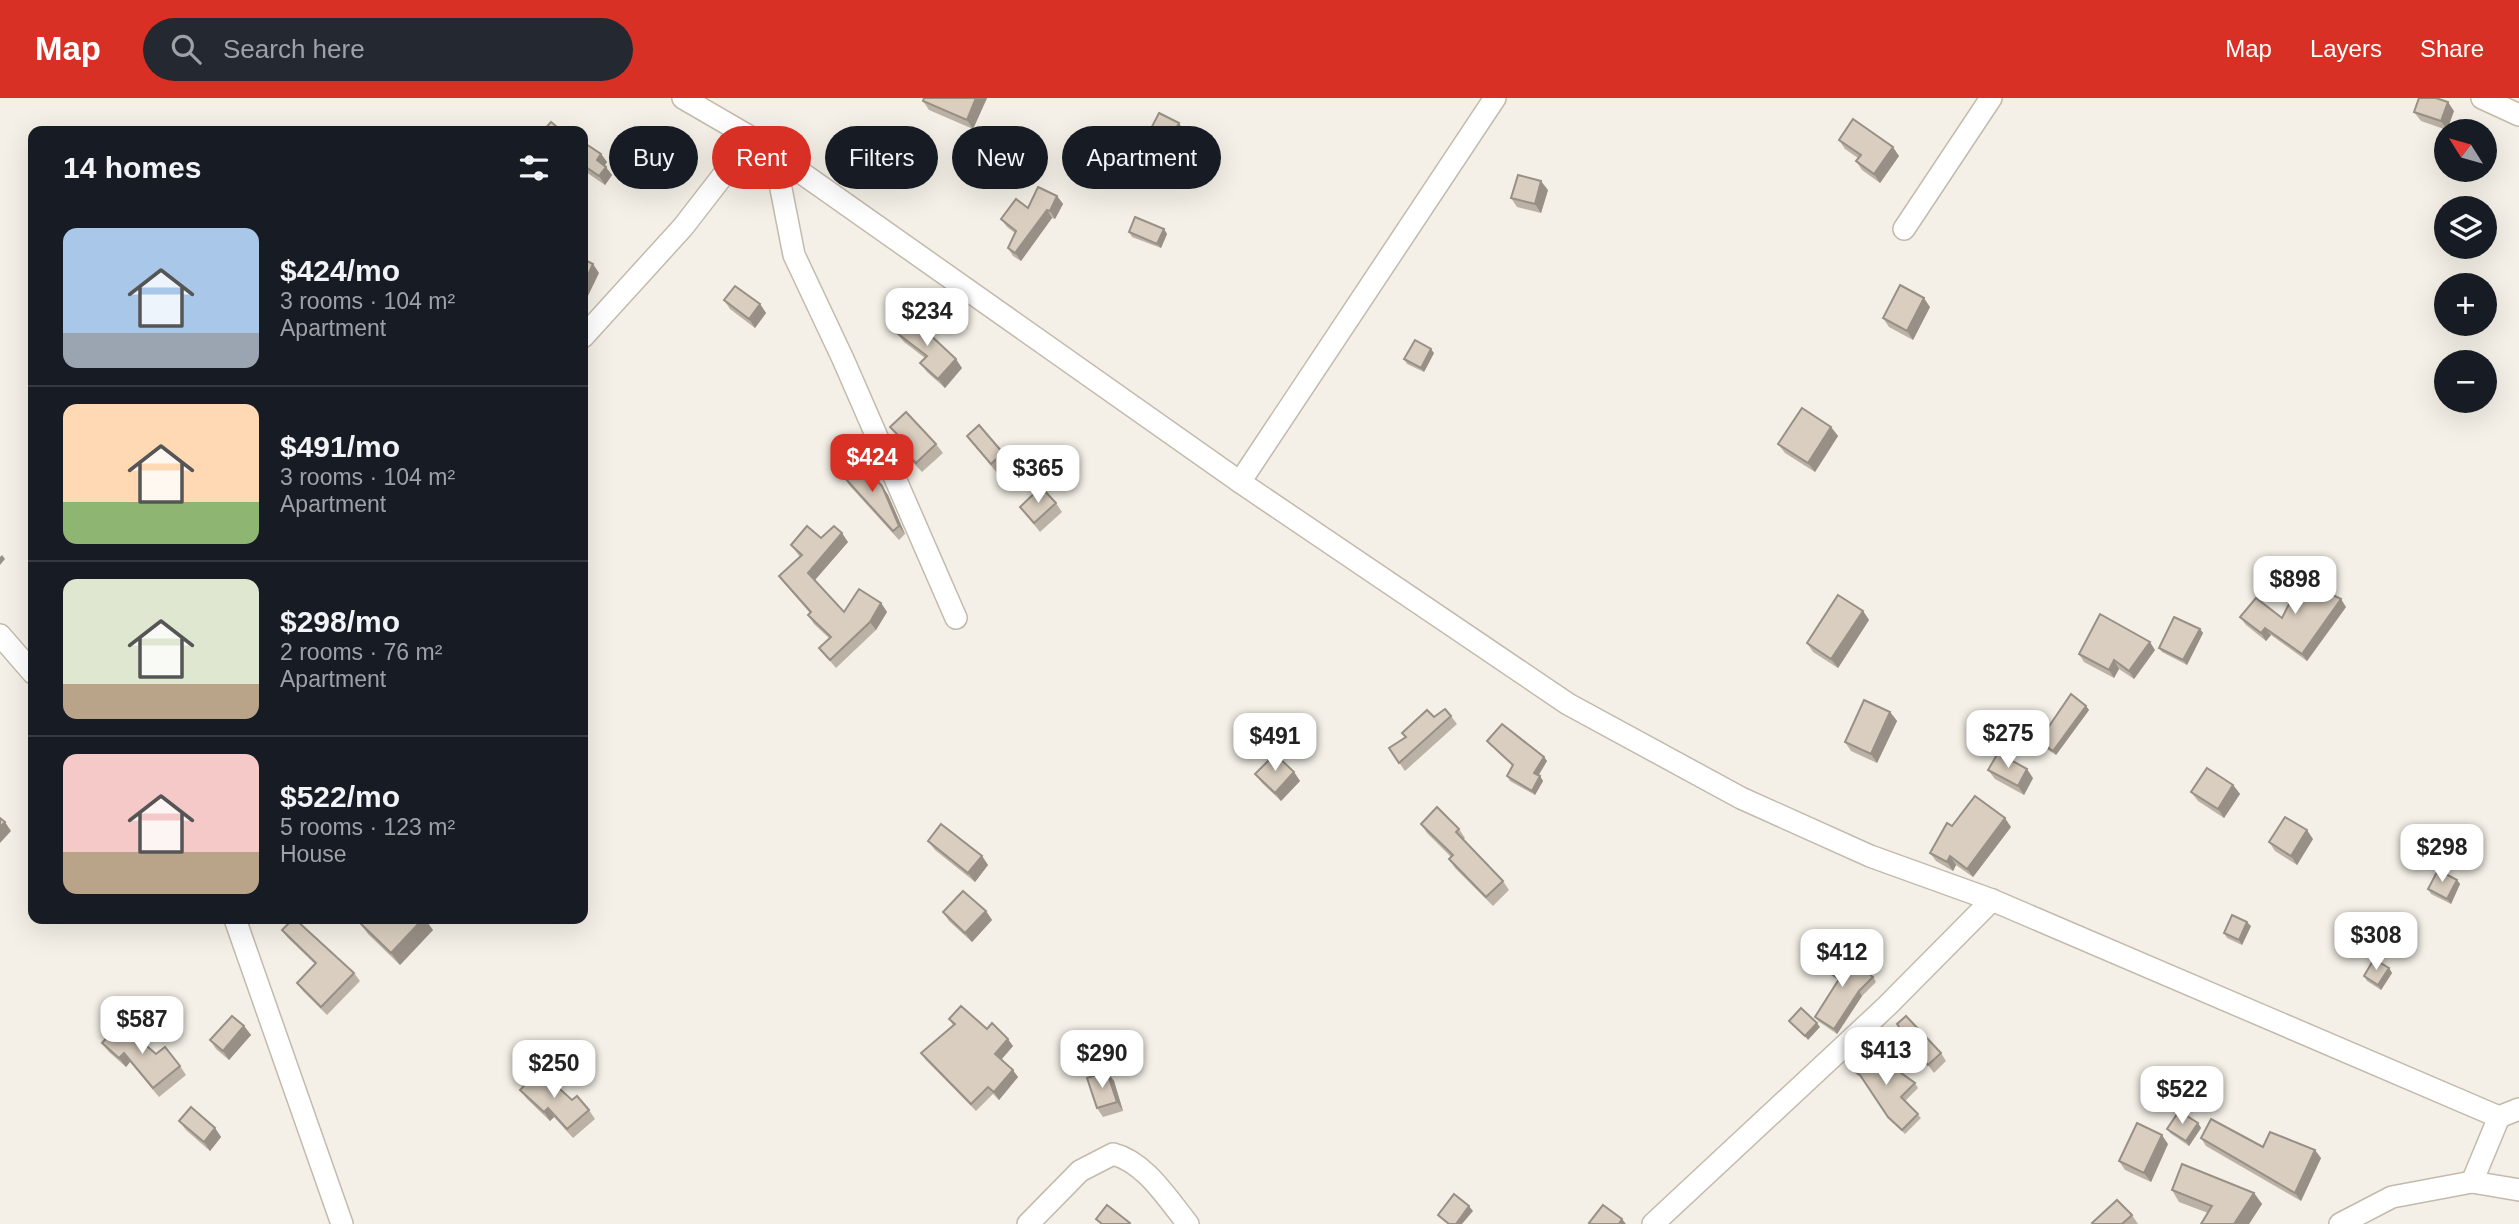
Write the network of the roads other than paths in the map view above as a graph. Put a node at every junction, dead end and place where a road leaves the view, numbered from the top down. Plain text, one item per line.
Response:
1 (683, 98) edge
2 (1495, 98) edge
3 (1991, 98) edge
4 (2482, 98) edge
5 (2519, 116) edge
6 (731, 126) edge
7 (811, 179) edge
8 (712, 189) edge
9 (781, 189) edge
10 (1904, 229) dead end
11 (588, 331) edge
12 (1240, 482) junction
13 (956, 618) dead end
14 (0, 635) edge
15 (28, 667) edge
16 (1993, 900) junction
17 (237, 924) edge
18 (2509, 1113) edge
19 (2472, 1182) junction
20 (2519, 1190) edge
21 (342, 1224) edge
22 (1028, 1224) edge
23 (1188, 1224) edge
24 (1653, 1224) edge
25 (2340, 1224) edge

1 - 6 street
2 - 12 street
3 - 10 street
4 - 5 street
7 - 12 street
8 - 11 street
9 - 13 street
12 - 16 street
14 - 15 street
16 - 18 street
16 - 24 street
17 - 21 street
18 - 19 street
19 - 20 street
19 - 25 street
22 - 23 street

